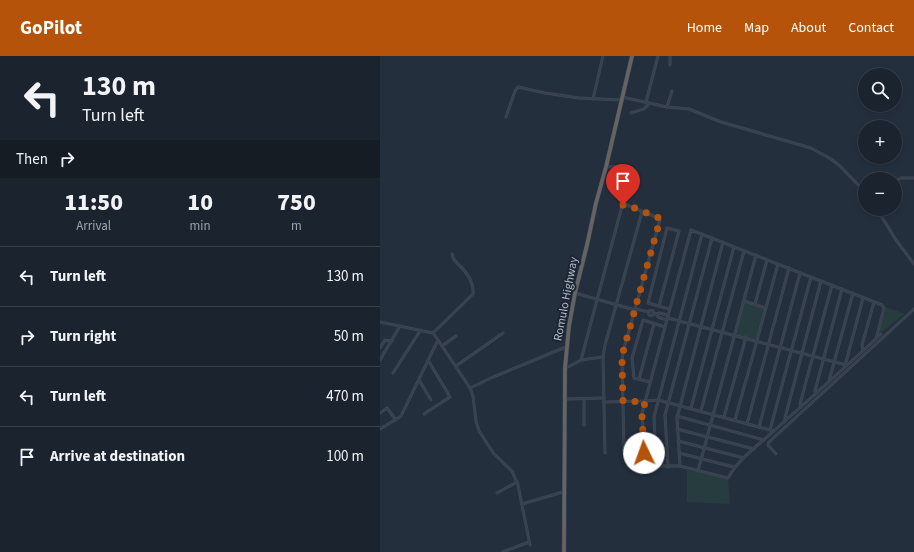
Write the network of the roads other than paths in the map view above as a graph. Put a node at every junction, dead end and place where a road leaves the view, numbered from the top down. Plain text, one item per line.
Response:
1 (604, 56) edge
2 (632, 56) edge
3 (658, 56) edge
4 (670, 56) edge
5 (670, 65) dead end
6 (672, 91) dead end
7 (593, 99) junction
8 (622, 99) junction
9 (648, 103) junction
10 (667, 107) junction
11 (631, 113) dead end
12 (506, 117) dead end
13 (622, 166) dead end
14 (606, 167) junction
15 (902, 178) edge
16 (914, 178) edge
17 (858, 185) edge
18 (642, 211) junction
19 (881, 216) edge
20 (702, 234) junction
21 (712, 238) junction
22 (723, 242) junction
23 (734, 247) junction
24 (744, 251) junction
25 (452, 254) dead end
26 (756, 255) junction
27 (767, 260) junction
28 (778, 264) junction
29 (914, 264) edge
30 (789, 268) junction
31 (800, 273) junction
32 (810, 277) junction
33 (821, 281) junction
34 (832, 285) junction
35 (842, 289) junction
36 (575, 293) junction
37 (853, 294) junction
38 (863, 298) junction
39 (597, 299) junction
40 (743, 301) junction
41 (874, 302) junction
42 (755, 304) junction
43 (616, 305) junction
44 (659, 306) junction
45 (766, 308) junction
46 (670, 309) junction
47 (914, 309) edge
48 (635, 310) junction
49 (655, 314) junction
50 (668, 318) junction
51 (679, 321) junction
52 (380, 322) edge
53 (689, 323) junction
54 (654, 324) junction
55 (400, 326) junction
56 (701, 326) junction
57 (665, 327) junction
58 (712, 329) junction
59 (420, 331) junction
60 (503, 332) dead end
61 (722, 332) junction
62 (433, 333) junction
63 (881, 334) dead end
64 (734, 335) junction
65 (456, 336) dead end
66 (746, 338) junction
67 (876, 339) junction
68 (438, 340) junction
69 (392, 341) junction
70 (757, 341) junction
71 (768, 345) junction
72 (442, 346) junction
73 (566, 347) junction
74 (380, 348) edge
75 (780, 348) junction
76 (791, 351) junction
77 (863, 351) junction
78 (802, 354) junction
79 (603, 356) junction
80 (813, 356) junction
81 (823, 359) junction
82 (380, 360) edge
83 (428, 360) junction
84 (581, 360) junction
85 (834, 362) junction
86 (456, 366) junction
87 (846, 366) junction
88 (565, 368) junction
89 (393, 373) dead end
90 (639, 379) junction
91 (419, 380) junction
92 (829, 381) junction
93 (650, 382) junction
94 (470, 388) junction
95 (816, 393) junction
96 (584, 398) junction
97 (604, 398) junction
98 (564, 399) junction
99 (431, 400) dead end
100 (658, 400) junction
101 (623, 401) junction
102 (604, 402) junction
103 (645, 402) junction
104 (668, 402) junction
105 (680, 405) junction
106 (801, 407) junction
107 (691, 408) junction
108 (701, 411) junction
109 (380, 413) edge
110 (424, 414) dead end
111 (713, 414) junction
112 (677, 416) junction
113 (724, 417) junction
114 (396, 420) junction
115 (735, 420) junction
116 (785, 421) junction
117 (747, 424) junction
118 (584, 425) dead end
119 (710, 425) junction
120 (759, 427) junction
121 (380, 429) edge
122 (678, 429) junction
123 (770, 430) junction
124 (774, 431) junction
125 (707, 436) junction
126 (764, 440) junction
127 (678, 441) junction
128 (704, 448) junction
129 (754, 449) junction
130 (605, 453) dead end
131 (624, 453) dead end
132 (679, 453) junction
133 (776, 454) dead end
134 (701, 458) junction
135 (744, 458) junction
136 (656, 466) junction
137 (680, 466) junction
138 (668, 467) junction
139 (734, 467) junction
140 (698, 471) junction
141 (517, 482) junction
142 (564, 492) junction
143 (497, 493) dead end
144 (522, 504) junction
145 (502, 552) edge
146 (564, 552) edge

1 - 7 street
2 - 8 highway, Romulo Highway
3 - 9 street
4 - 5 street
6 - 10 street
7 - 8 street
7 - 12 street
8 - 9 street
8 - 14 highway, Romulo Highway
9 - 10 street
9 - 11 street
10 - 17 street
13 - 14 street
14 - 36 highway, Romulo Highway
15 - 16 street
18 - 39 street
18 - 43 street
18 - 48 street
19 - 29 street
20 - 21 street
20 - 46 street
20 - 51 street
21 - 22 street
21 - 53 street
22 - 23 street
22 - 56 street
23 - 24 street
23 - 58 street
24 - 26 street
24 - 61 street
25 - 62 street
26 - 27 street
26 - 40 street
27 - 28 street
27 - 42 street
28 - 30 street
28 - 45 street
30 - 31 street
30 - 71 street
31 - 32 street
31 - 75 street
32 - 33 street
32 - 76 street
33 - 34 street
33 - 78 street
34 - 35 street
34 - 80 street
35 - 37 street
35 - 81 street
36 - 39 street
36 - 73 highway, Romulo Highway
37 - 38 street
37 - 85 street
38 - 41 street
38 - 87 street
39 - 43 street
39 - 84 street
40 - 42 street
40 - 64 street
41 - 67 street
41 - 77 street
42 - 45 street
43 - 48 street
43 - 79 street
44 - 44 street
44 - 46 street
45 - 70 street
46 - 50 street
47 - 133 street
48 - 49 street
48 - 101 street
49 - 50 street
49 - 50 street
50 - 51 street
50 - 57 street
51 - 53 street
51 - 100 street
52 - 55 street
53 - 56 street
53 - 104 street
54 - 57 street
54 - 90 street
54 - 90 street
55 - 59 street
55 - 69 street
56 - 58 street
56 - 105 street
57 - 93 street
58 - 61 street
58 - 107 street
59 - 62 street
59 - 89 street
60 - 86 street
61 - 64 street
61 - 108 street
62 - 68 street
63 - 67 street
64 - 66 street
64 - 111 street
65 - 72 street
66 - 70 street
66 - 113 street
67 - 77 street
68 - 72 street
68 - 83 street
69 - 74 street
69 - 82 street
70 - 71 street
70 - 115 street
71 - 75 street
71 - 117 street
72 - 86 street
73 - 88 highway, Romulo Highway
73 - 94 street
75 - 76 street
75 - 120 street
76 - 78 street
76 - 123 street
77 - 87 street
78 - 80 street
78 - 116 street
79 - 84 street
79 - 97 street
80 - 81 street
80 - 106 street
81 - 85 street
81 - 95 street
83 - 91 street
83 - 110 street
84 - 88 street
85 - 87 street
85 - 92 street
86 - 94 street
87 - 92 street
88 - 98 highway, Romulo Highway
90 - 93 street
91 - 99 street
91 - 114 street
92 - 95 street
93 - 103 street
94 - 141 street
95 - 106 street
96 - 97 street
96 - 98 street
96 - 118 street
97 - 102 street
98 - 142 highway, Romulo Highway
100 - 103 street
100 - 104 street
100 - 136 street
101 - 102 street
101 - 103 street
101 - 131 street
102 - 130 street
103 - 136 street
104 - 105 street
104 - 138 street
105 - 107 street
105 - 112 street
106 - 116 street
107 - 108 street
108 - 111 street
109 - 114 street
111 - 113 street
111 - 119 street
112 - 119 street
112 - 122 street
113 - 115 street
114 - 121 street
115 - 117 street
116 - 124 street
117 - 120 street
119 - 125 street
119 - 126 street
120 - 123 street
122 - 125 street
122 - 127 street
123 - 124 street
124 - 126 street
125 - 128 street
125 - 129 street
126 - 129 street
127 - 128 street
127 - 132 street
128 - 134 street
128 - 135 street
129 - 135 street
132 - 134 street
132 - 137 street
134 - 139 street
134 - 140 street
135 - 139 street
136 - 138 street
137 - 138 street
137 - 140 street
139 - 140 street
141 - 143 street
141 - 144 street
142 - 144 street
142 - 146 highway, Romulo Highway
144 - 145 street

